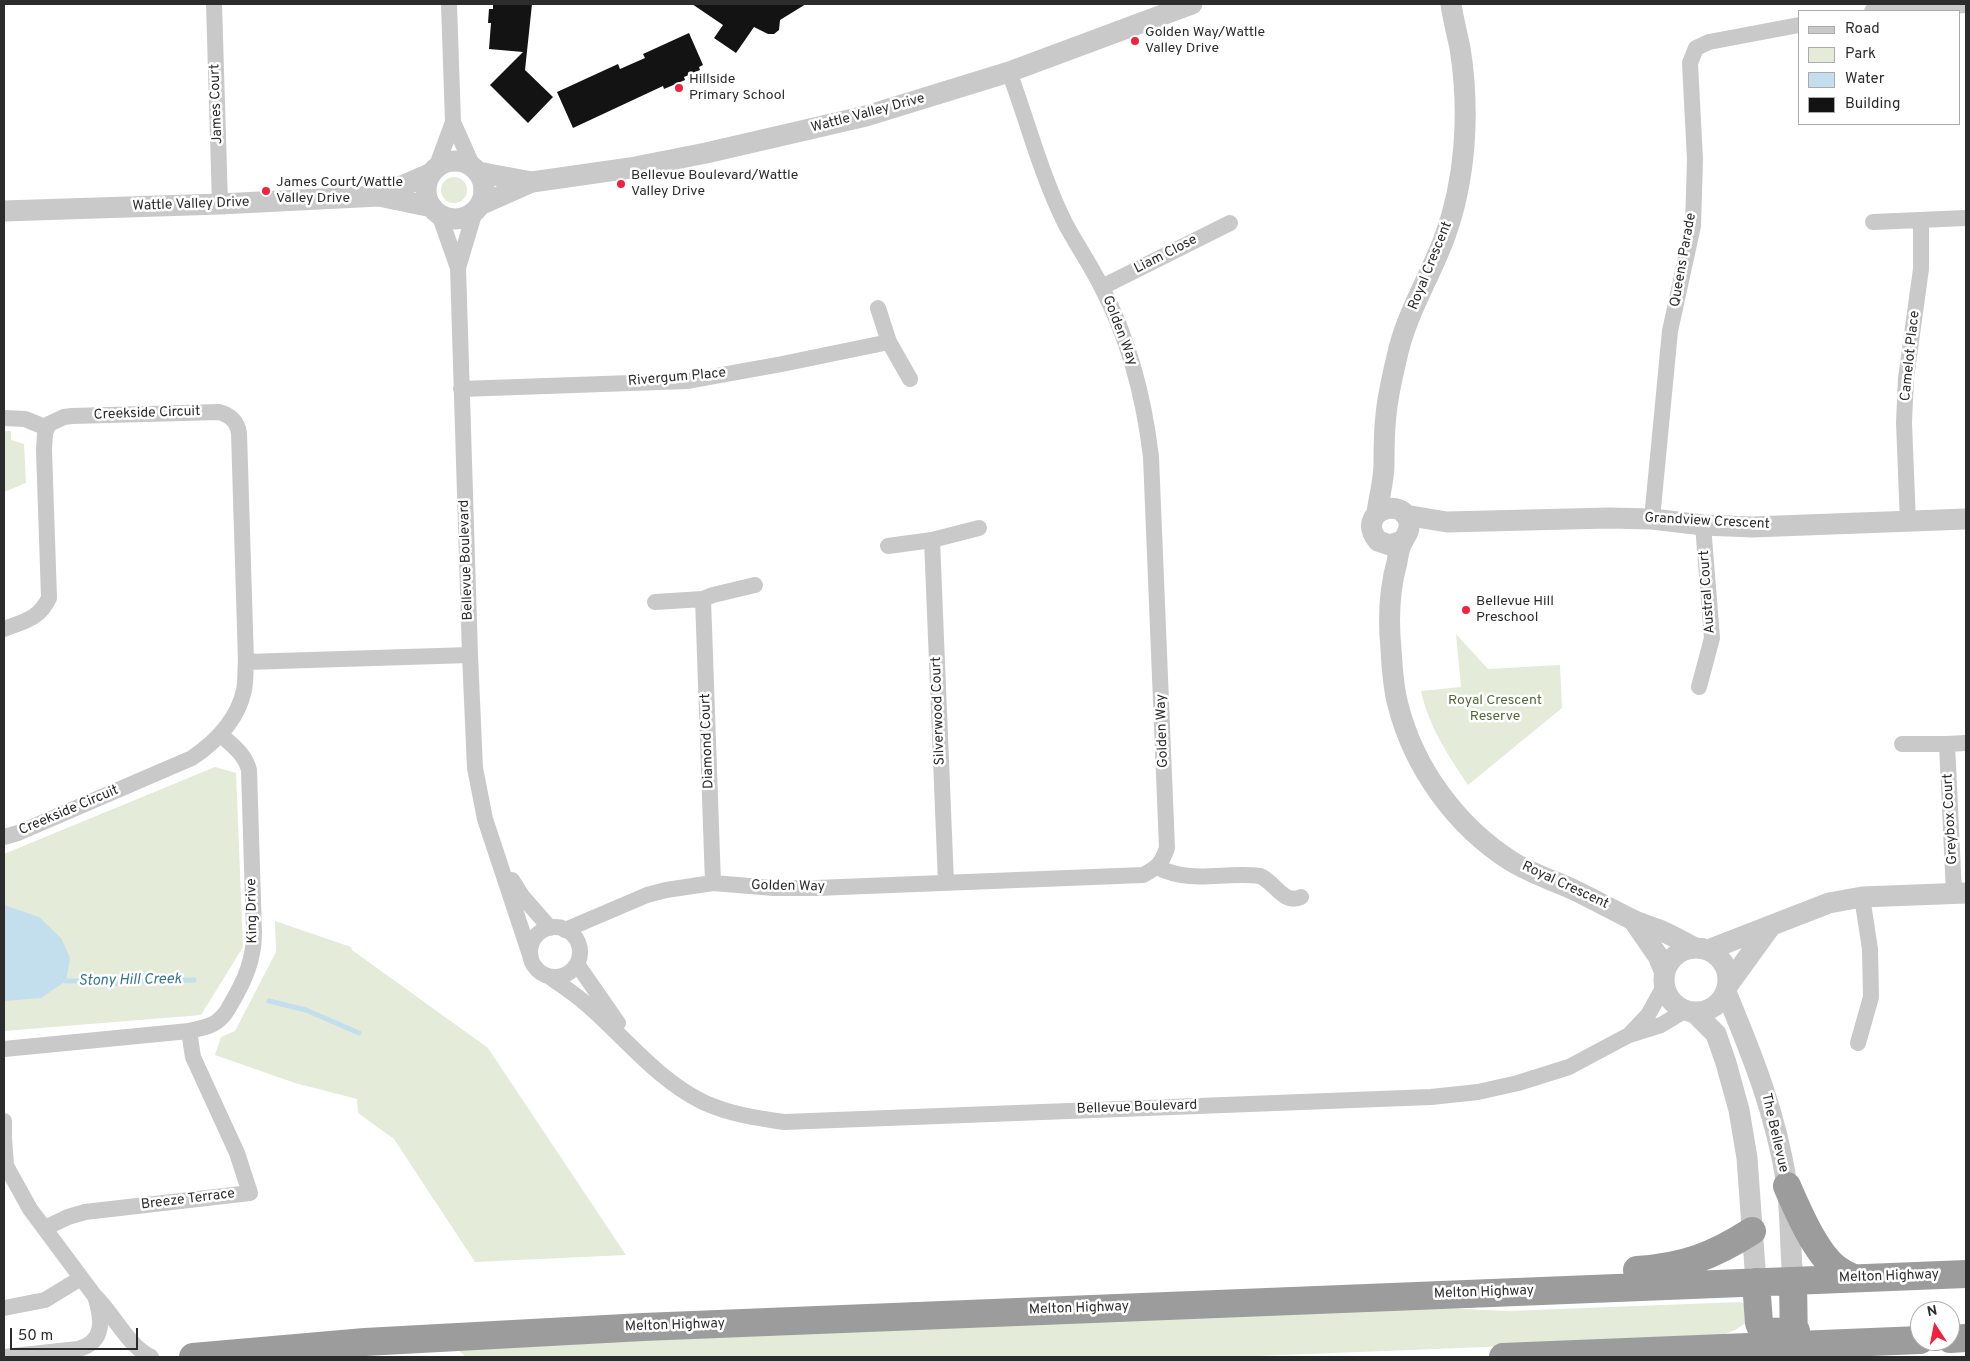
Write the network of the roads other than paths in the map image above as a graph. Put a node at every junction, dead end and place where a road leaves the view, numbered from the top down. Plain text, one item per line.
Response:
1 (214, 4) edge
2 (449, 4) edge
3 (1192, 4) edge
4 (1451, 4) edge
5 (1966, 5) edge
6 (1888, 10) edge
7 (1798, 25) edge
8 (1009, 72) junction
9 (453, 122) junction
10 (434, 170) junction
11 (475, 170) junction
12 (532, 182) junction
13 (379, 196) junction
14 (220, 204) junction
15 (477, 208) junction
16 (435, 210) junction
17 (4, 211) edge
18 (1966, 218) edge
19 (1921, 221) junction
20 (1872, 222) dead end
21 (1230, 223) dead end
22 (458, 268) junction
23 (1102, 287) junction
24 (878, 308) dead end
25 (889, 342) junction
26 (910, 380) dead end
27 (461, 389) junction
28 (4, 418) edge
29 (47, 428) junction
30 (1384, 465) junction
31 (1377, 513) junction
32 (1403, 513) junction
33 (1652, 519) junction
34 (1966, 519) edge
35 (1447, 522) junction
36 (1908, 522) junction
37 (1704, 524) junction
38 (979, 528) dead end
39 (1404, 538) junction
40 (932, 540) junction
41 (1378, 541) junction
42 (888, 546) dead end
43 (756, 585) dead end
44 (1390, 586) junction
45 (703, 599) junction
46 (655, 602) dead end
47 (4, 629) edge
48 (470, 655) junction
49 (246, 662) junction
50 (1699, 687) dead end
51 (220, 735) junction
52 (1966, 743) edge
53 (1902, 744) dead end
54 (1947, 744) junction
55 (4, 837) edge
56 (494, 850) junction
57 (1157, 867) junction
58 (946, 883) junction
59 (713, 884) junction
60 (1960, 893) edge
61 (1301, 897) dead end
62 (1862, 897) junction
63 (616, 909) junction
64 (1634, 920) junction
65 (1770, 927) junction
66 (557, 929) junction
67 (1702, 949) junction
68 (530, 955) junction
69 (578, 956) junction
70 (550, 977) junction
71 (1665, 979) junction
72 (1727, 988) junction
73 (1690, 1011) junction
74 (189, 1030) junction
75 (1629, 1035) junction
76 (1858, 1043) dead end
77 (4, 1049) edge
78 (648, 1063) junction
79 (4, 1121) edge
80 (4, 1137) edge
81 (5, 1164) edge
82 (1787, 1186) junction
83 (45, 1228) junction
84 (1752, 1232) junction
85 (1966, 1274) edge
86 (81, 1278) junction
87 (1854, 1278) junction
88 (1793, 1281) junction
89 (1756, 1282) junction
90 (94, 1295) junction
91 (1428, 1295) junction
92 (4, 1308) edge
93 (1910, 1328) edge
94 (1794, 1339) junction
95 (1910, 1340) edge
96 (4, 1357) edge
97 (151, 1357) edge
98 (193, 1357) edge
99 (345, 1357) edge
100 (455, 1357) edge
101 (1502, 1357) edge

1 - 14 street, James Court
2 - 9 street
3 - 8 street, Wattle Valley Drive
4 - 30 street, Royal Crescent
5 - 6 street
7 - 33 street, Queens Parade
8 - 12 street, Wattle Valley Drive
8 - 23 street, Golden Way
9 - 10 street
9 - 11 street
10 - 11 street
10 - 13 street, Wattle Valley Drive
10 - 16 street
11 - 12 street, Wattle Valley Drive
11 - 15 street
12 - 15 street, Wattle Valley Drive
13 - 14 street, Wattle Valley Drive
13 - 16 street, Wattle Valley Drive
14 - 17 street, Wattle Valley Drive
15 - 16 street
15 - 22 street, Bellevue Boulevard
16 - 22 street, Bellevue Boulevard
18 - 19 street
19 - 20 street
19 - 36 street, Camelot Place
21 - 23 street, Liam Close
22 - 27 street, Bellevue Boulevard
23 - 57 street, Golden Way
24 - 25 street
25 - 26 street
25 - 27 street, Rivergum Place
27 - 48 street, Bellevue Boulevard
28 - 29 street
29 - 47 street
29 - 49 street, Creekside Circuit
30 - 31 street, Royal Crescent
30 - 32 street, Royal Crescent
31 - 32 street
31 - 41 street
32 - 35 street, Grandview Crescent
32 - 39 street
33 - 35 street, Grandview Crescent
33 - 37 street, Grandview Crescent
34 - 36 street, Grandview Crescent
35 - 39 street, Grandview Crescent
36 - 37 street, Grandview Crescent
37 - 50 street, Austral Court
38 - 40 street
39 - 41 street
39 - 44 street, Royal Crescent
40 - 42 street
40 - 58 street, Silverwood Court
41 - 44 street, Royal Crescent
43 - 45 street
44 - 64 street, Royal Crescent
45 - 46 street
45 - 59 street, Diamond Court
48 - 49 street
48 - 56 street, Bellevue Boulevard
49 - 51 street, Creekside Circuit
51 - 55 street, Creekside Circuit
51 - 74 street, King Drive
52 - 54 street
53 - 54 street
54 - 60 street, Greybox Court
56 - 66 street, Bellevue Boulevard
56 - 68 street, Bellevue Boulevard
57 - 58 street, Golden Way
57 - 61 street
58 - 59 street, Golden Way
59 - 63 street, Golden Way
60 - 62 street
62 - 65 street
62 - 76 street
63 - 66 street, Golden Way
63 - 69 street, Golden Way
64 - 67 street, Royal Crescent
64 - 71 street, Royal Crescent
65 - 67 street
65 - 72 street
66 - 68 street
66 - 69 street
67 - 71 street
67 - 72 street
68 - 70 street
69 - 70 street
69 - 78 street, Bellevue Boulevard
70 - 78 street, Bellevue Boulevard
71 - 73 street
71 - 75 street, Bellevue Boulevard
72 - 73 street
72 - 82 street, The Bellevue
73 - 75 street, Bellevue Boulevard
73 - 84 street, The Bellevue
74 - 77 street, King Drive
74 - 83 street, Breeze Terrace
75 - 78 street, Bellevue Boulevard
79 - 80 street
80 - 81 street
81 - 83 street
82 - 87 highway
82 - 88 street, The Bellevue
83 - 86 street
84 - 89 street, The Bellevue
84 - 91 highway
85 - 87 highway, Melton Highway
86 - 90 street
86 - 92 street
87 - 88 highway, Melton Highway
88 - 89 highway, Melton Highway
88 - 94 highway
89 - 91 highway, Melton Highway
89 - 94 highway
90 - 96 street
90 - 97 street
91 - 98 highway, Melton Highway
93 - 94 highway
94 - 95 highway
94 - 101 highway
99 - 100 highway

